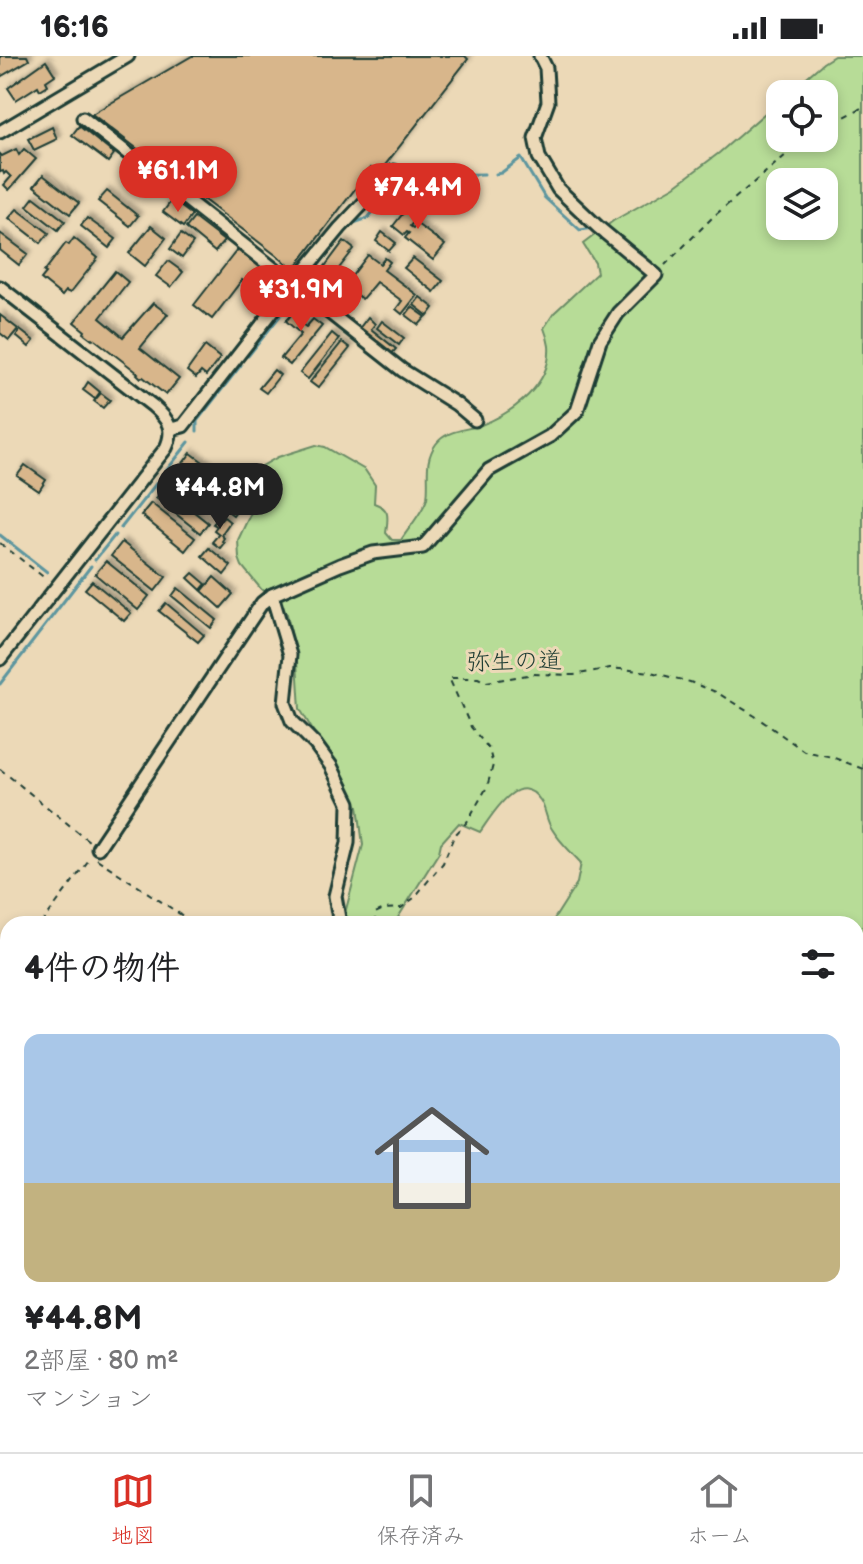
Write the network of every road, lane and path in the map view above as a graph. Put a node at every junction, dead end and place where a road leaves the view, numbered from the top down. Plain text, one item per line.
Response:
1 (128, 56) edge
2 (540, 56) edge
3 (863, 107) edge
4 (83, 118) dead end
5 (838, 120) edge
6 (0, 132) edge
7 (789, 152) edge
8 (394, 171) dead end
9 (656, 275) junction
10 (293, 285) junction
11 (0, 287) edge
12 (475, 420) dead end
13 (171, 429) junction
14 (0, 543) edge
15 (56, 588) junction
16 (272, 595) junction
17 (0, 659) edge
18 (0, 769) edge
19 (863, 769) edge
20 (98, 848) joint
21 (47, 916) edge
22 (183, 916) edge
23 (339, 916) edge
24 (375, 916) edge

1 - 6 street
2 - 9 street
3 - 5 path
4 - 10 street
7 - 9 path
8 - 10 street
9 - 16 street
10 - 12 street
10 - 13 street
11 - 13 street
13 - 15 street
14 - 15 path
15 - 17 street
16 - 20 street
16 - 23 street
18 - 20 path
19 - 24 path, 弥生の道
21 - 22 path

